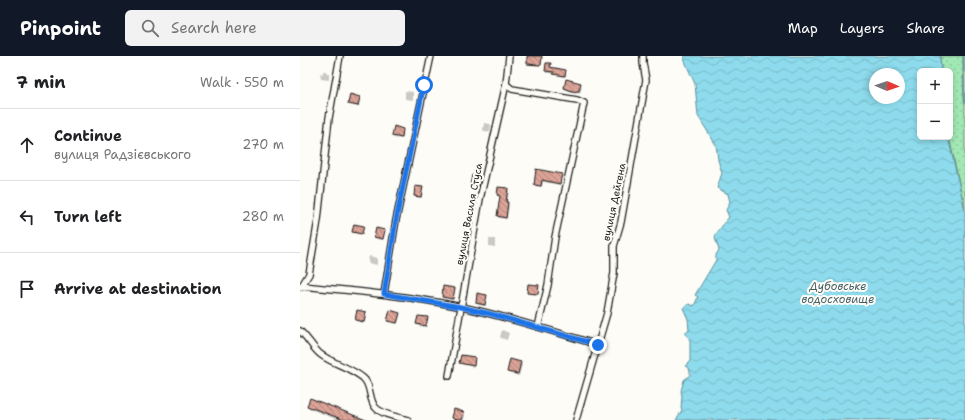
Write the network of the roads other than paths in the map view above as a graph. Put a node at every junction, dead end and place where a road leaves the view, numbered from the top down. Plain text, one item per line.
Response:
1 (340, 56) edge
2 (431, 56) edge
3 (509, 56) edge
4 (644, 56) edge
5 (506, 84) junction
6 (301, 285) edge
7 (384, 294) junction
8 (461, 307) junction
9 (538, 327) junction
10 (300, 331) edge
11 (598, 345) junction
12 (449, 376) dead end
13 (408, 420) edge
14 (576, 420) edge

1 - 6 street
2 - 7 street
3 - 5 street, вулиця Василя Стуса
4 - 11 street, вулиця Дейгена
5 - 8 street, вулиця Василя Стуса
5 - 9 street
6 - 7 street
7 - 8 street
8 - 9 street
8 - 12 street, вулиця Василя Стуса
9 - 11 street
10 - 13 street
11 - 14 street, вулиця Дейгена

